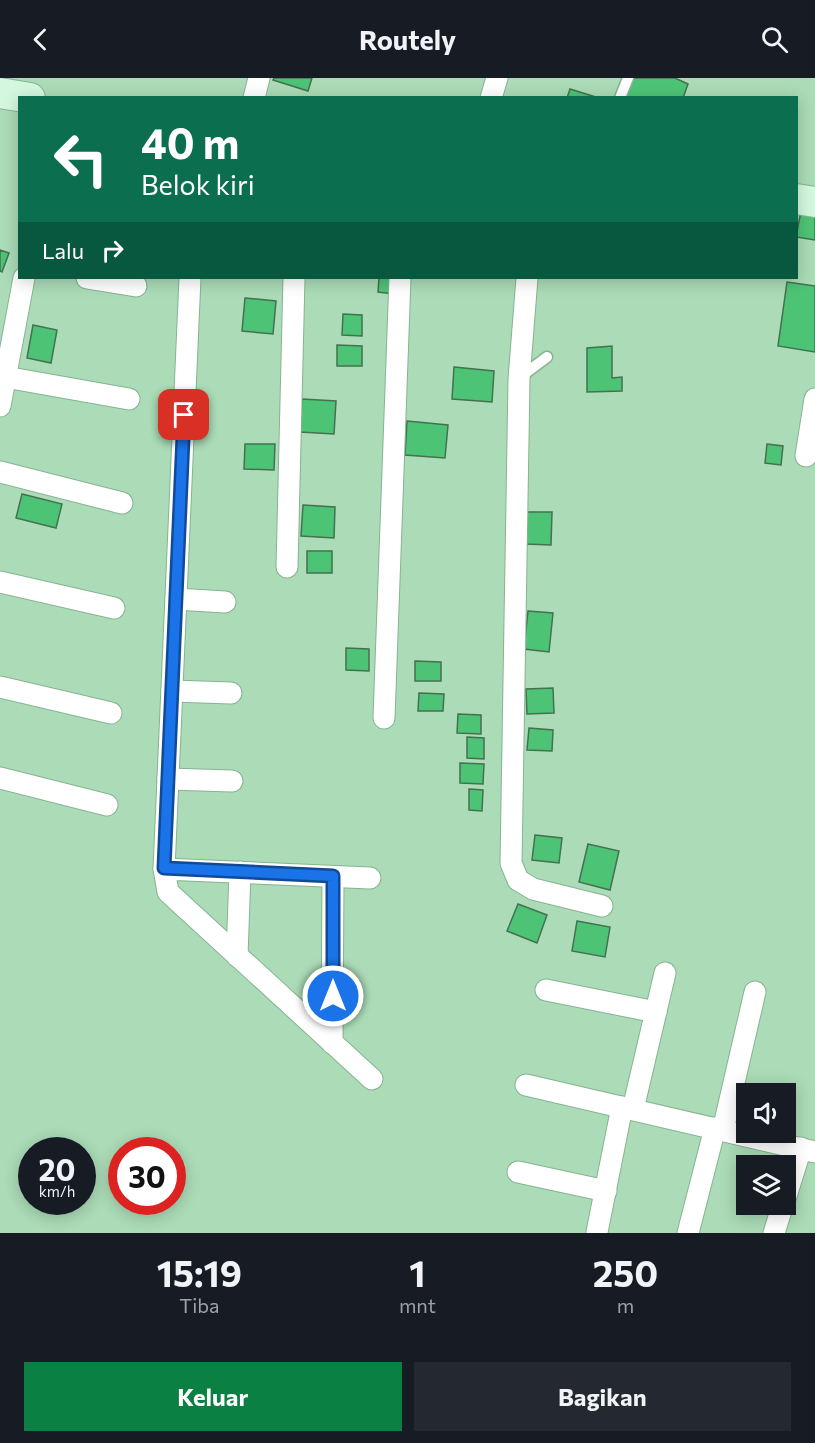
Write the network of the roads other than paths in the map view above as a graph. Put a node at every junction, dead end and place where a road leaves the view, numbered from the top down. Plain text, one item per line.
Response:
1 (260, 78) edge
2 (497, 78) edge
3 (628, 78) edge
4 (255, 96) edge
5 (492, 96) edge
6 (622, 96) edge
7 (798, 200) edge
8 (815, 202) edge
9 (24, 279) edge
10 (93, 279) edge
11 (190, 279) edge
12 (294, 279) edge
13 (400, 279) edge
14 (526, 279) edge
15 (136, 286) dead end
16 (547, 357) dead end
17 (5, 376) junction
18 (519, 379) junction
19 (129, 399) dead end
20 (815, 399) edge
21 (0, 406) edge
22 (806, 456) dead end
23 (0, 472) edge
24 (122, 503) dead end
25 (287, 567) dead end
26 (0, 582) edge
27 (176, 598) junction
28 (225, 602) dead end
29 (114, 608) dead end
30 (0, 687) edge
31 (172, 691) junction
32 (231, 693) dead end
33 (111, 713) dead end
34 (384, 718) dead end
35 (0, 778) edge
36 (168, 779) junction
37 (232, 781) dead end
38 (107, 805) dead end
39 (164, 868) junction
40 (240, 872) junction
41 (333, 876) junction
42 (370, 878) dead end
43 (602, 906) dead end
44 (237, 956) junction
45 (665, 973) dead end
46 (546, 990) dead end
47 (755, 992) dead end
48 (656, 1012) junction
49 (332, 1043) junction
50 (372, 1079) dead end
51 (526, 1085) dead end
52 (627, 1108) junction
53 (719, 1129) junction
54 (808, 1150) edge
55 (518, 1172) dead end
56 (796, 1175) edge
57 (606, 1191) junction
58 (780, 1215) edge
59 (597, 1232) edge
60 (688, 1233) edge
61 (774, 1233) edge

1 - 4 street
2 - 5 street
3 - 6 lane
7 - 8 street
9 - 17 street
10 - 15 street
11 - 27 street
12 - 25 street
13 - 34 street
14 - 18 street
16 - 18 lane
17 - 19 street
17 - 21 street
18 - 43 street
20 - 22 street
23 - 24 street
26 - 29 street
27 - 28 street
27 - 31 street
30 - 33 street
31 - 32 street
31 - 36 street
35 - 38 street
36 - 37 street
36 - 39 street
39 - 40 street
39 - 44 street
40 - 41 street
40 - 44 street
41 - 42 street
41 - 49 street
44 - 49 street
45 - 48 street
46 - 48 street
47 - 53 street
48 - 52 street
49 - 50 street
51 - 52 street
52 - 53 street
52 - 57 street
53 - 54 street
53 - 60 street
54 - 56 street
55 - 57 street
57 - 59 street
58 - 61 street

